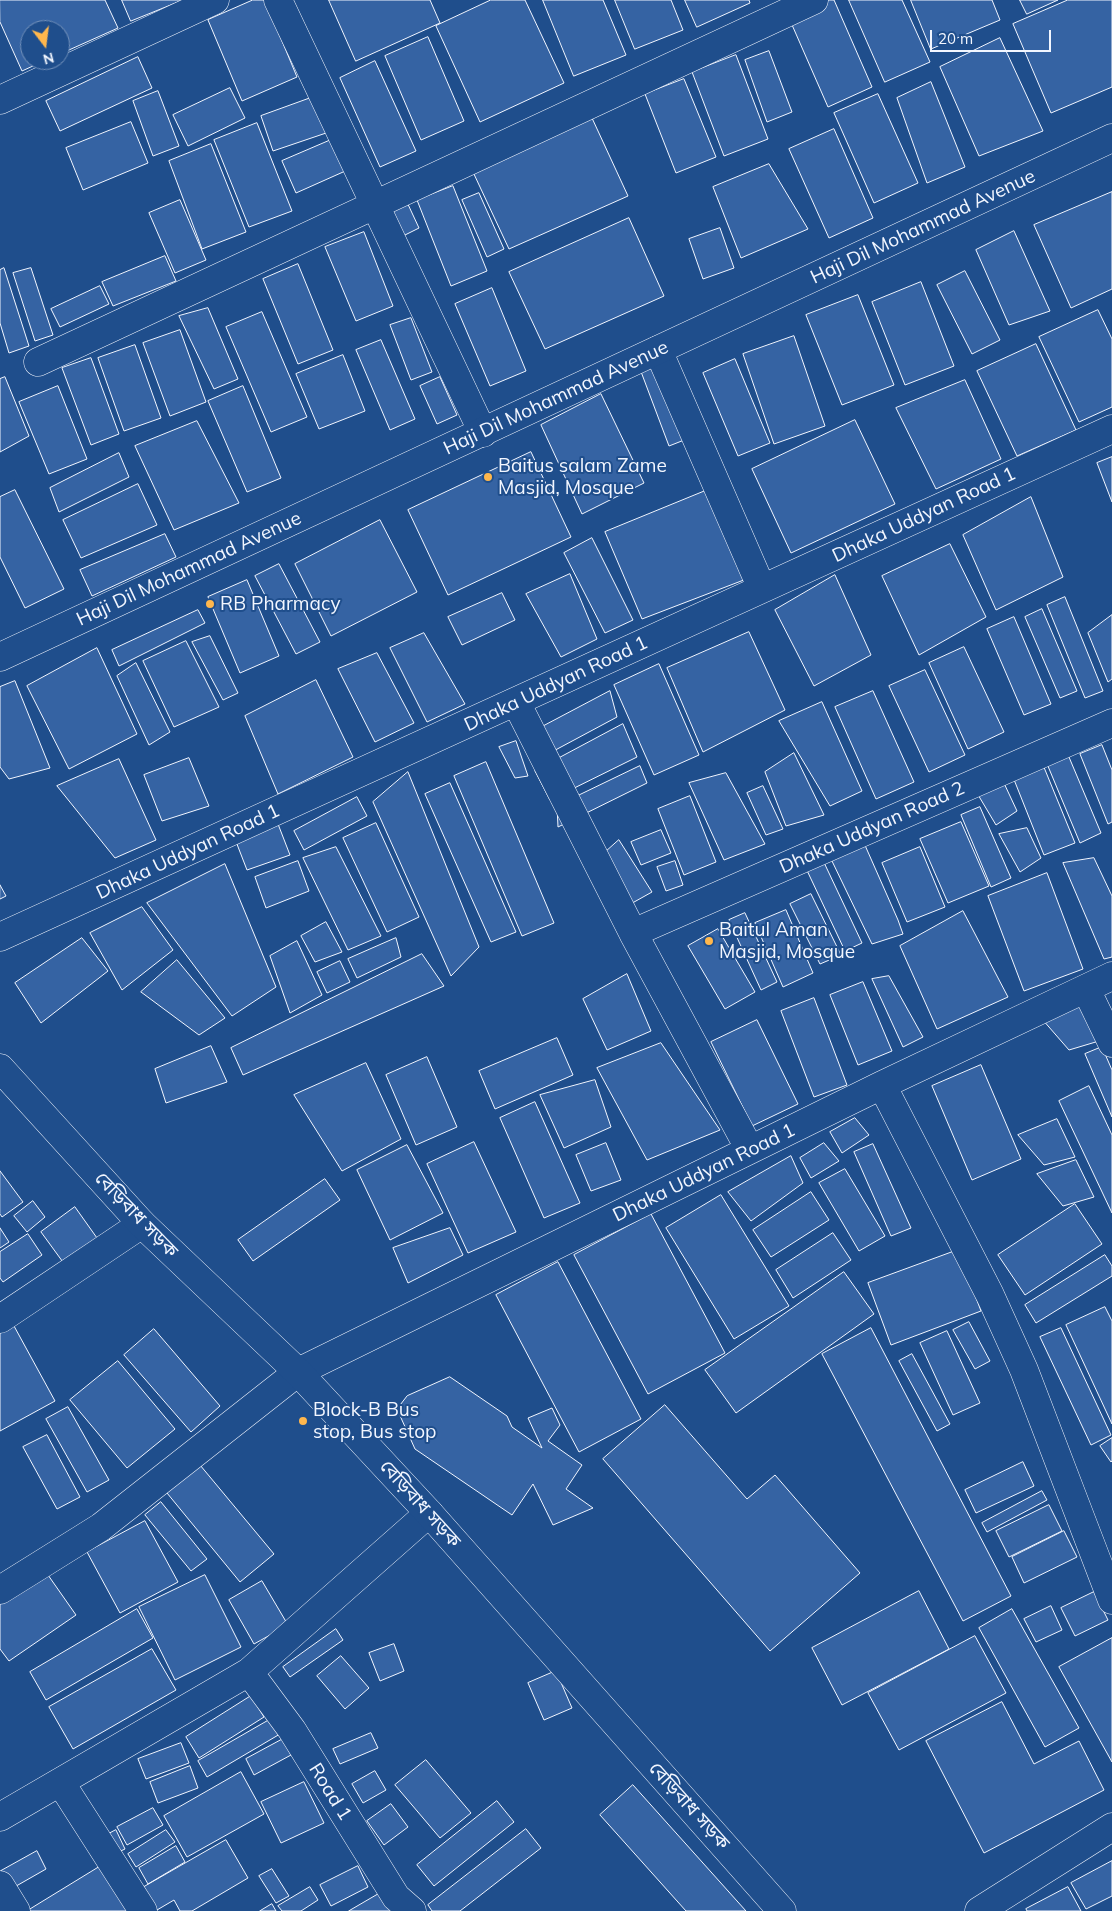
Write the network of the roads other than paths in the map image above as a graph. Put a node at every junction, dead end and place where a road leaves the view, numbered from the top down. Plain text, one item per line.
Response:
1 (215, 0) edge
2 (278, 0) edge
3 (814, 0) edge
4 (0, 100) edge
5 (1112, 138) edge
6 (374, 205) junction
7 (658, 350) junction
8 (38, 362) dead end
9 (1112, 429) edge
10 (483, 433) junction
11 (762, 589) junction
12 (0, 657) edge
13 (516, 702) junction
14 (1112, 723) edge
15 (632, 933) junction
16 (0, 938) edge
17 (1112, 976) edge
18 (1086, 989) junction
19 (1112, 1043) edge
20 (0, 1068) edge
21 (882, 1085) junction
22 (750, 1150) junction
23 (142, 1224) junction
24 (0, 1320) edge
25 (298, 1372) junction
26 (429, 1512) junction
27 (0, 1590) edge
28 (1112, 1600) edge
29 (249, 1672) junction
30 (60, 1783) junction
31 (0, 1817) edge
32 (1112, 1828) edge
33 (0, 1885) edge
34 (16, 1911) edge
35 (143, 1911) edge
36 (412, 1911) edge
37 (782, 1911) edge
38 (979, 1911) edge

1 - 4 main road
2 - 6 main road
3 - 6 main road
5 - 7 main road, Haji Dil Mohammad Avenue
6 - 8 main road
6 - 10 main road
7 - 10 main road, Haji Dil Mohammad Avenue
7 - 11 main road
9 - 11 main road, Dhaka Uddyan Road 1
10 - 12 main road, Haji Dil Mohammad Avenue
11 - 13 main road, Dhaka Uddyan Road 1
13 - 15 main road
13 - 16 main road, Dhaka Uddyan Road 1
14 - 15 main road, Dhaka Uddyan Road 2
15 - 22 main road
17 - 18 main road, Dhaka Uddyan Road 1
18 - 19 main road
18 - 21 main road, Dhaka Uddyan Road 1
20 - 23 main road, বেড়িবাধ সড়ক
21 - 22 main road, Dhaka Uddyan Road 1
21 - 28 main road
22 - 25 main road, Dhaka Uddyan Road 1
23 - 24 main road
23 - 25 main road, বেড়িবাধ সড়ক
25 - 26 main road, বেড়িবাধ সড়ক
25 - 27 main road, Dhaka Uddyan Road 1
26 - 29 main road
26 - 37 main road, বেড়িবাধ সড়ক
29 - 30 main road
29 - 36 main road, Road 1
30 - 31 main road
30 - 35 main road
32 - 38 main road
33 - 34 main road

